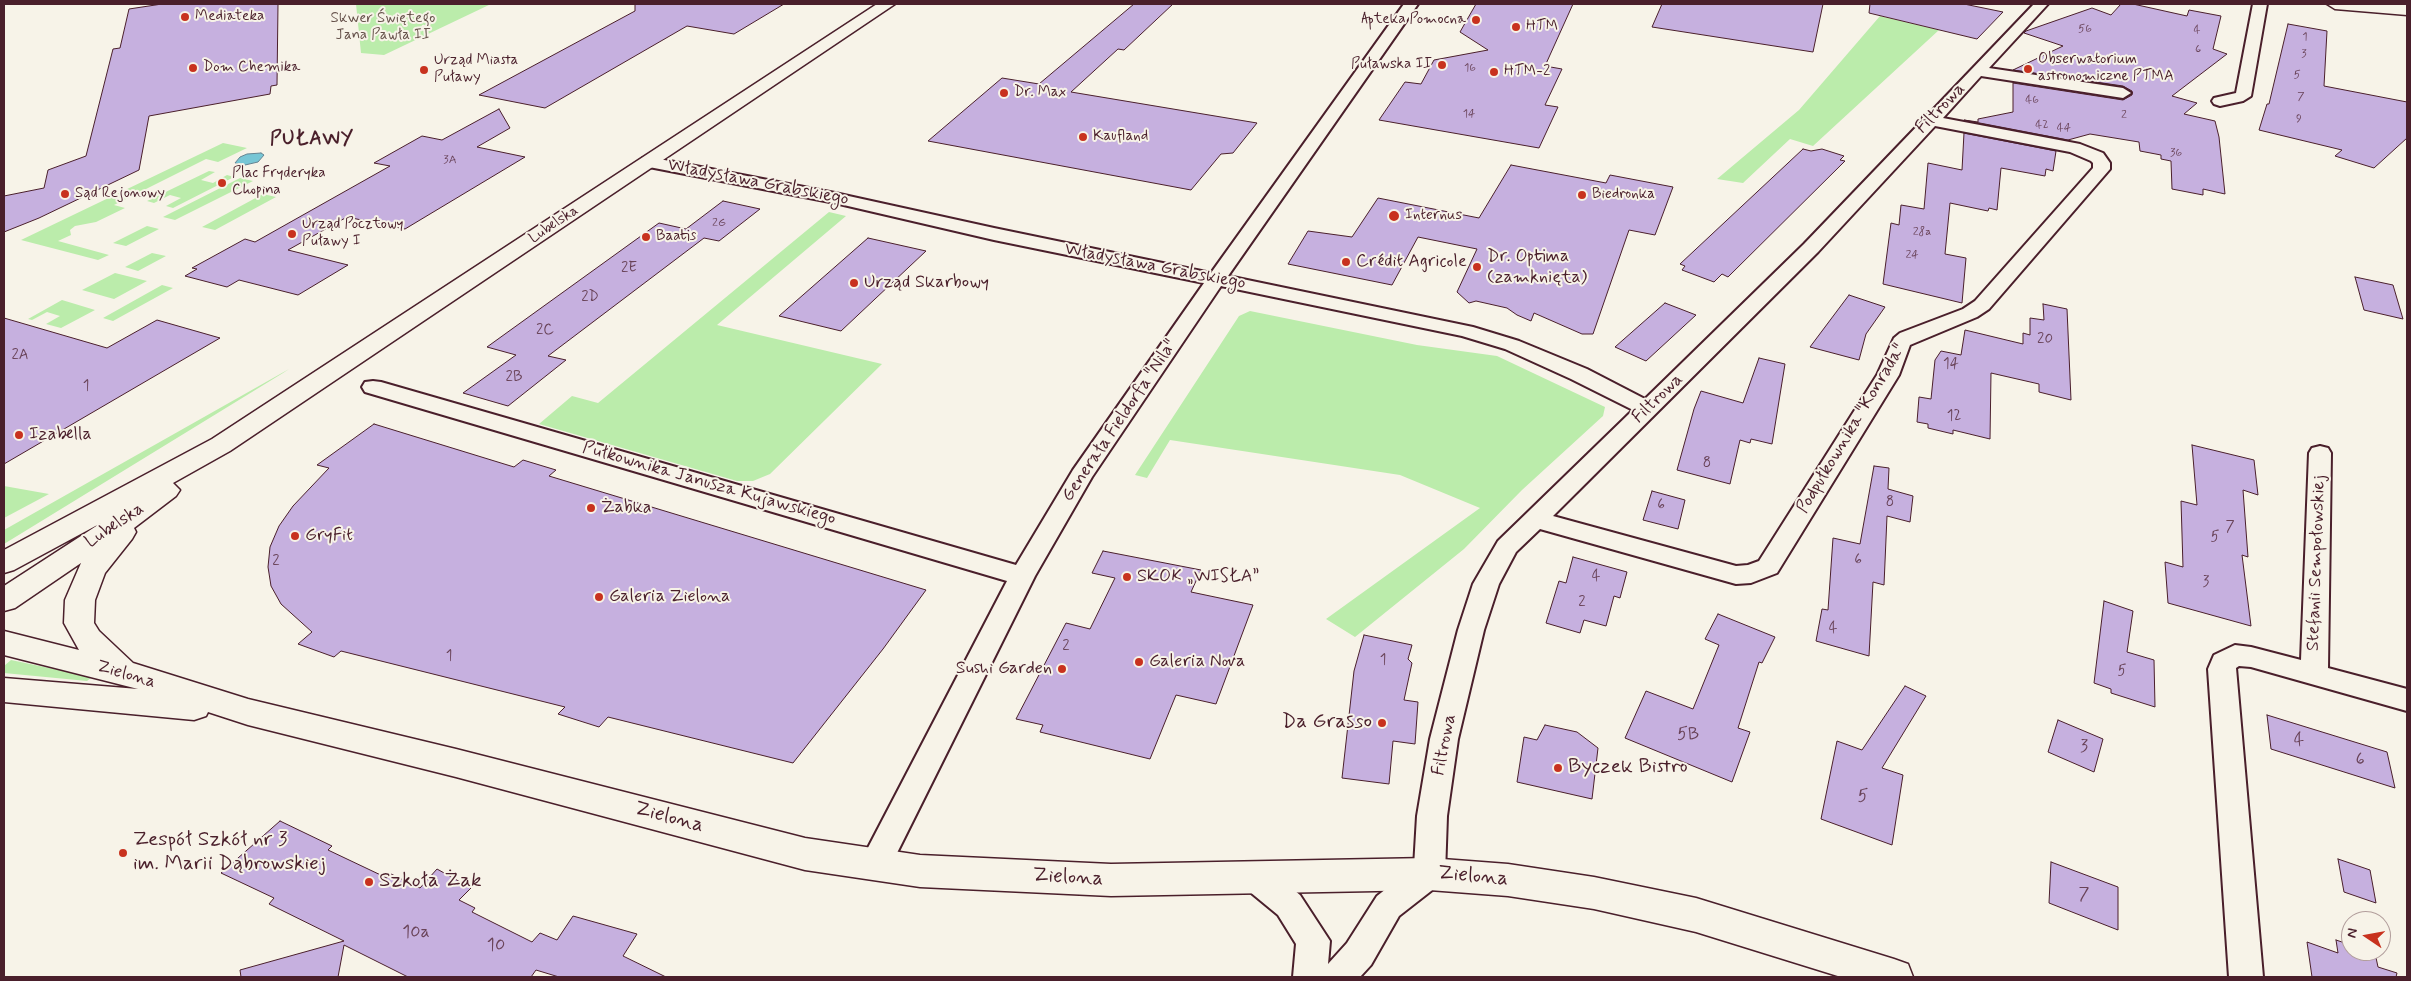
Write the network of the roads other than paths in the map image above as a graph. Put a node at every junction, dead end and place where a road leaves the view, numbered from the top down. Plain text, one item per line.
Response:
1 (887, 4) edge
2 (1410, 4) edge
3 (2040, 4) edge
4 (2260, 4) edge
5 (2335, 4) edge
6 (2407, 10) edge
7 (1978, 71) junction
8 (2123, 93) dead end
9 (2220, 101) dead end
10 (1929, 120) junction
11 (649, 162) junction
12 (1216, 279) junction
13 (373, 387) dead end
14 (396, 393) joint
15 (1648, 409) junction
16 (221, 445) junction
17 (2320, 453) dead end
18 (149, 504) junction
19 (1533, 519) junction
20 (4, 563) edge
21 (1022, 576) junction
22 (4, 600) edge
23 (4, 643) edge
24 (125, 673) junction
25 (2314, 673) junction
26 (4, 690) edge
27 (2407, 700) edge
28 (248, 712) junction
29 (875, 865) junction
30 (1430, 874) junction
31 (1256, 877) junction
32 (1310, 977) edge
33 (1338, 977) edge
34 (1894, 977) edge
35 (2246, 977) edge

1 - 11 main road, Lubelska
2 - 12 street, Generała Fieldorfa "Nila"
3 - 7 street, Filtrowa
4 - 9 street
5 - 6 main road
7 - 8 street
7 - 10 street, Filtrowa
10 - 15 street, Filtrowa
10 - 19 street, Podpułkownika "Konrada"
11 - 12 street, Władysława Grabskiego
11 - 16 main road, Lubelska
12 - 15 street, Władysława Grabskiego
12 - 21 street, Generała Fieldorfa "Nila"
13 - 14 street
14 - 21 street, Pułkownika Janusza Kujawskiego
15 - 19 street, Filtrowa
16 - 18 main road, Lubelska
16 - 20 main road, Lubelska
17 - 25 street, Stefanii Sempołowskiej
18 - 22 main road, Lubelska
18 - 24 main road
19 - 30 street, Filtrowa
21 - 29 street, Generała Fieldorfa "Nila"
23 - 24 main road, Zielona
24 - 28 main road, Zielona
25 - 27 street
25 - 35 street
26 - 28 main road, Zielona
28 - 29 main road, Zielona
29 - 31 main road, Zielona
30 - 31 main road, Zielona
30 - 33 street
30 - 34 main road, Zielona
31 - 32 street

